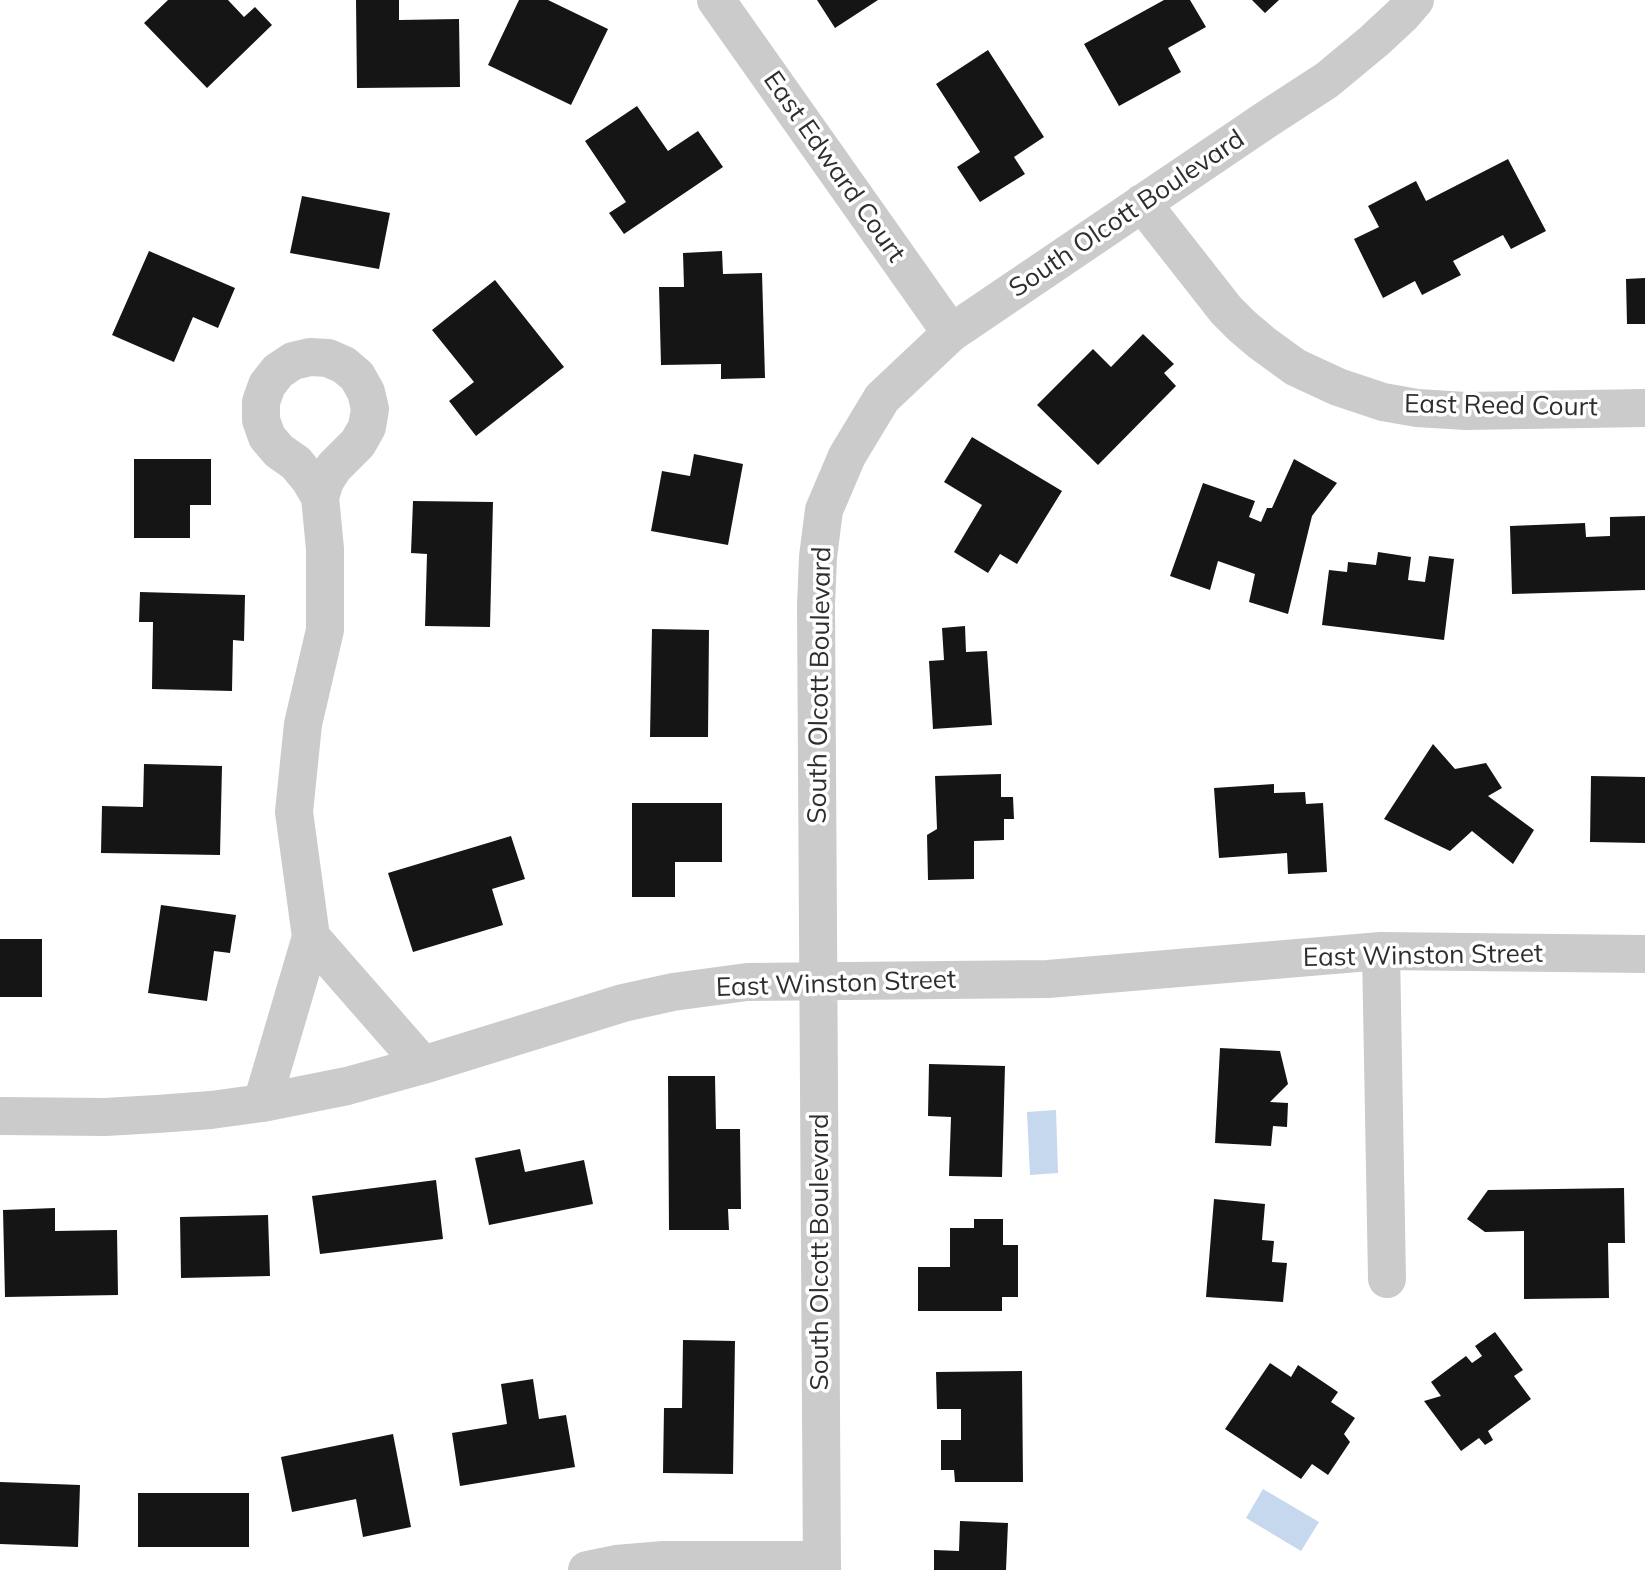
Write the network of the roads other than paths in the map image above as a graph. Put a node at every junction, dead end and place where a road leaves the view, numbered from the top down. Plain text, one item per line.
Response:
1 (716, 0) edge
2 (1415, 0) edge
3 (1143, 203) junction
4 (951, 333) junction
5 (1645, 408) edge
6 (320, 497) dead end
7 (312, 937) junction
8 (1381, 951) junction
9 (1645, 954) edge
10 (819, 981) junction
11 (423, 1065) junction
12 (262, 1103) junction
13 (0, 1116) edge
14 (1387, 1279) dead end
15 (822, 1565) edge
16 (587, 1570) edge

1 - 4 street, East Edward Court
2 - 3 street, South Olcott Boulevard
3 - 4 street, South Olcott Boulevard
3 - 5 street, East Reed Court
4 - 10 street, South Olcott Boulevard
6 - 7 street
7 - 11 street
7 - 12 street
8 - 9 street, East Winston Street
8 - 10 street, East Winston Street
8 - 14 street
10 - 11 street, East Winston Street
10 - 15 street, South Olcott Boulevard
11 - 12 street, East Winston Street
12 - 13 street, East Winston Street
15 - 16 street

